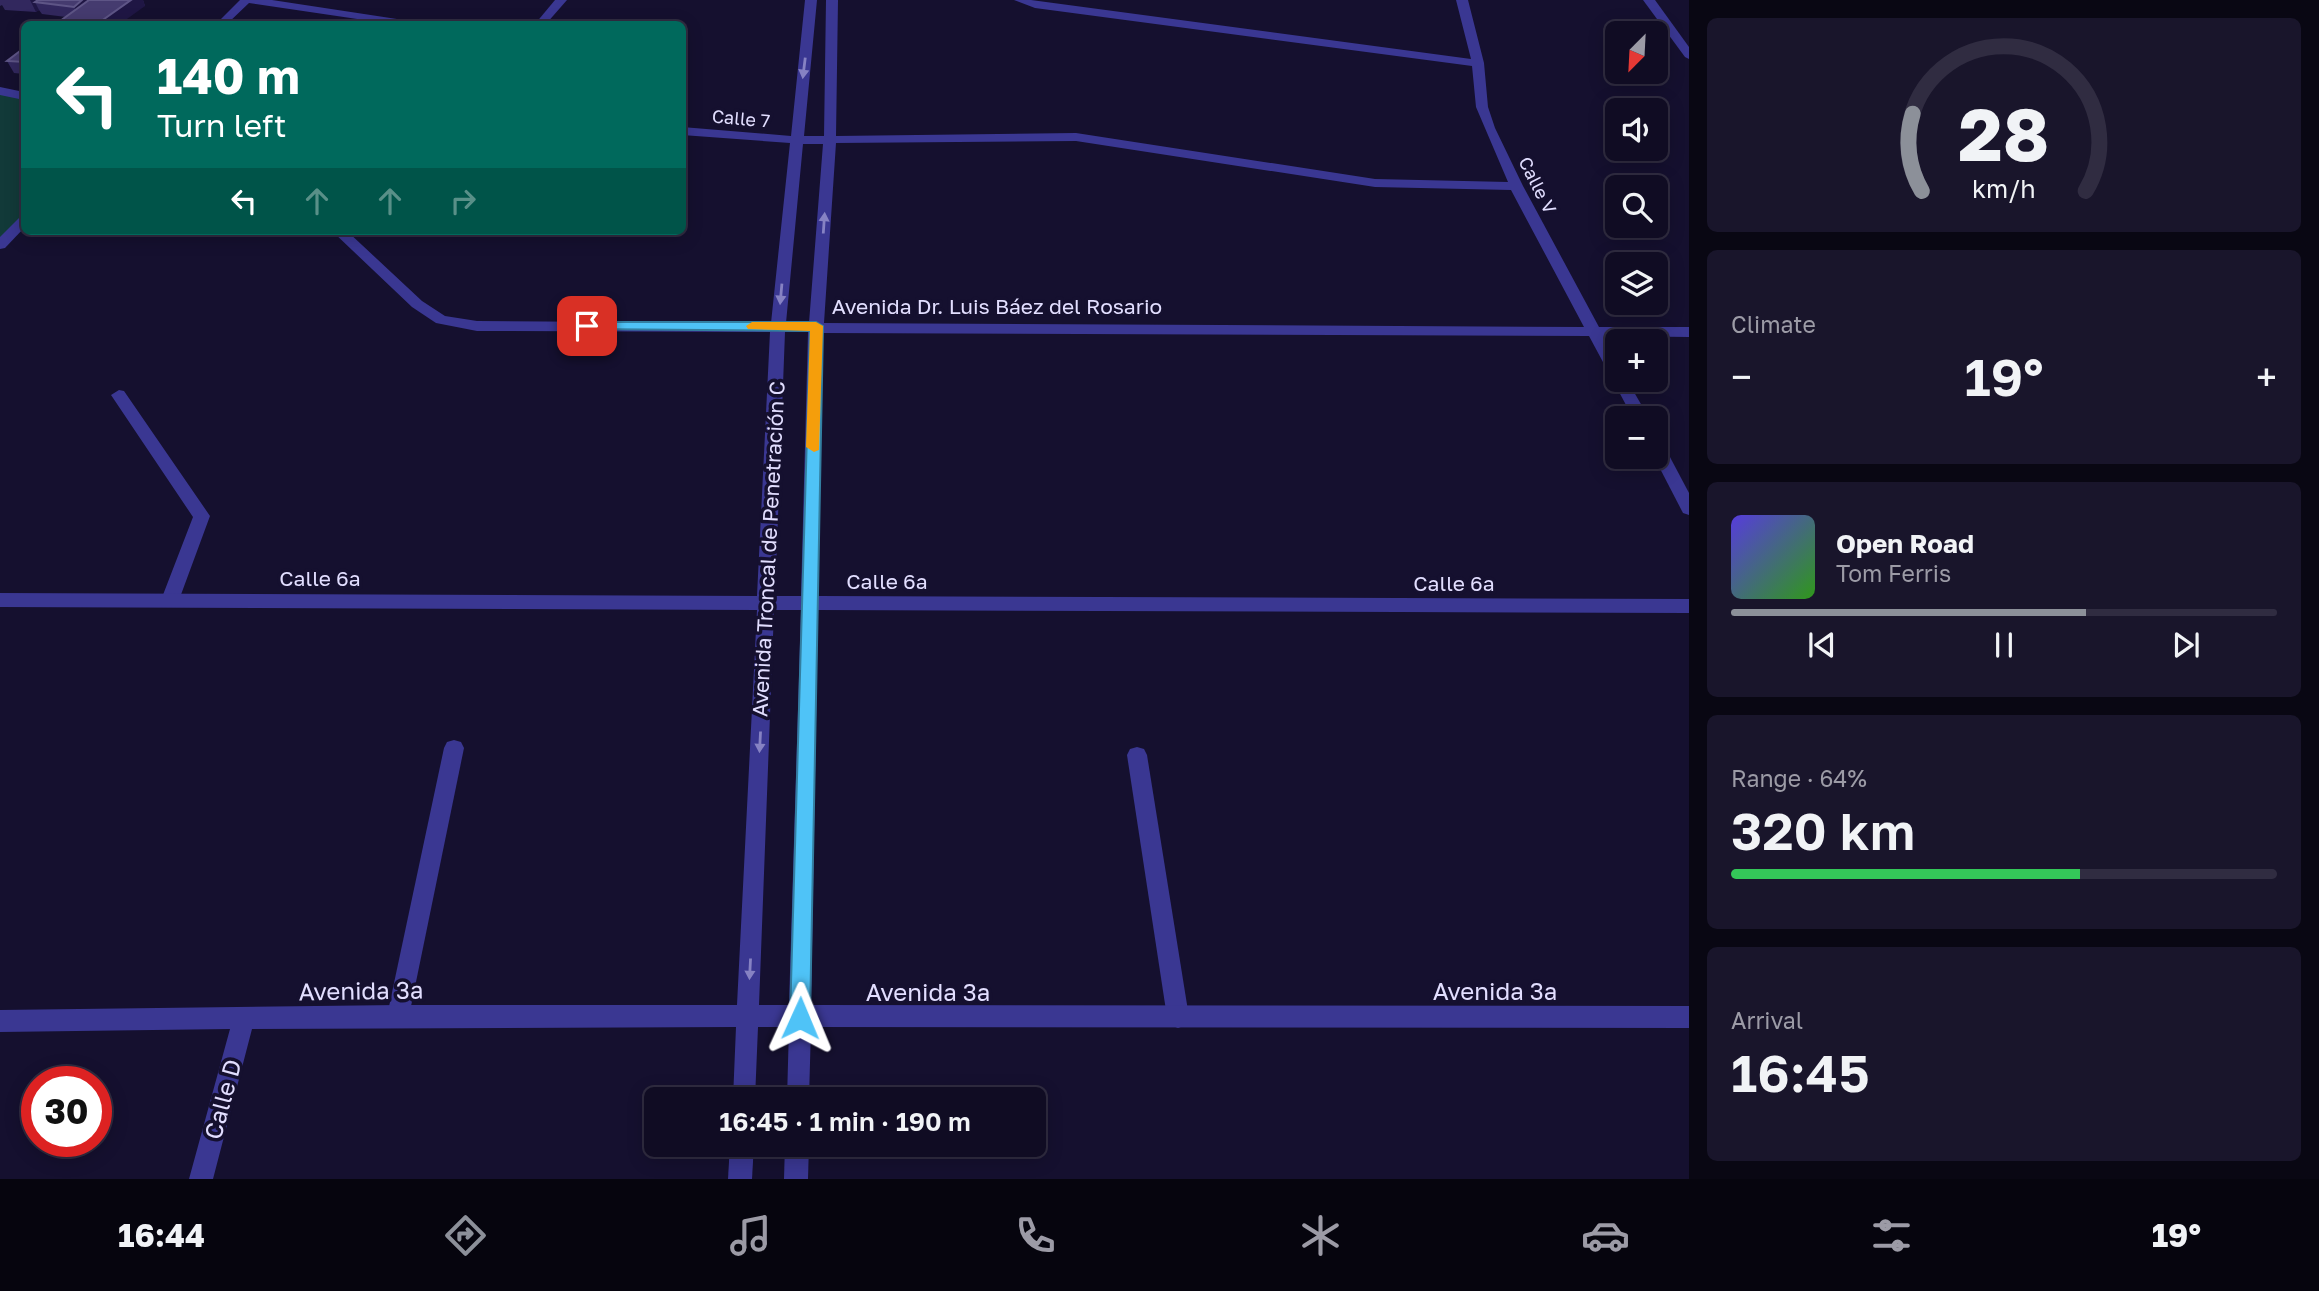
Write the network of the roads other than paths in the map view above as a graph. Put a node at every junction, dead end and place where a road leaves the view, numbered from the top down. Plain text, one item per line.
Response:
1 (248, 0) edge
2 (561, 0) edge
3 (811, 0) edge
4 (832, 0) edge
5 (1020, 0) edge
6 (1462, 0) edge
7 (1650, 0) edge
8 (224, 21) edge
9 (390, 21) edge
10 (543, 21) edge
11 (1673, 33) junction
12 (1689, 36) edge
13 (1689, 55) edge
14 (1478, 63) junction
15 (0, 91) edge
16 (21, 95) edge
17 (686, 131) edge
18 (796, 140) junction
19 (830, 141) junction
20 (1516, 186) junction
21 (21, 224) edge
22 (343, 235) edge
23 (0, 245) edge
24 (778, 326) junction
25 (816, 326) junction
26 (1594, 330) junction
27 (1689, 332) edge
28 (1605, 351) edge
29 (118, 395) dead end
30 (1668, 469) edge
31 (1689, 509) edge
32 (0, 600) edge
33 (170, 600) junction
34 (766, 604) junction
35 (810, 604) junction
36 (1689, 606) edge
37 (454, 748) dead end
38 (1138, 755) dead end
39 (398, 1016) junction
40 (747, 1017) junction
41 (1178, 1017) junction
42 (1689, 1017) edge
43 (244, 1018) junction
44 (800, 1018) junction
45 (0, 1021) edge
46 (744, 1087) edge
47 (798, 1087) edge
48 (741, 1157) edge
49 (797, 1157) edge
50 (201, 1179) edge
51 (740, 1179) edge
52 (796, 1179) edge

1 - 8 street
1 - 9 street
2 - 10 street
3 -> 18 street, Avenida Troncal de Penetración C
4 - 19 street, Avenida Troncal de Penetración C
5 - 14 street
6 - 14 street, Calle V
7 - 11 street
11 - 12 street
11 - 13 street
14 - 20 street, Calle V
15 - 16 street
17 - 18 street, Calle 7
18 - 19 street, Calle 7
18 -> 24 street, Avenida Troncal de Penetración C
19 - 20 street, Calle 7
25 -> 19 street, Avenida Troncal de Penetración C
20 - 26 street, Calle V
21 - 23 street
22 - 24 street, Avenida Dr. Luis Báez del Rosario
24 - 25 street, Avenida Dr. Luis Báez del Rosario
24 - 34 street, Avenida Troncal de Penetración C
25 - 26 street, Avenida Dr. Luis Báez del Rosario
25 - 35 street, Avenida Troncal de Penetración C
26 - 27 street, Avenida Dr. Luis Báez del Rosario
26 - 28 street, Calle V
29 - 33 street
30 - 31 street
32 - 33 street, Calle 6a
33 - 34 street, Calle 6a
34 - 35 street, Calle 6a
34 -> 40 street, Avenida Troncal de Penetración C
35 - 36 street, Calle 6a
35 - 44 street, Avenida Troncal de Penetración C
37 - 39 street
38 - 41 street
39 - 40 street, Avenida 3a
39 - 43 street, Avenida 3a
40 - 44 street, Avenida 3a
40 - 46 street, Avenida Troncal de Penetración C
41 - 42 street, Avenida 3a
41 - 44 street, Avenida 3a
43 - 45 street, Avenida 3a
43 - 50 street, Calle D
44 - 47 street, Avenida Troncal de Penetración C
48 - 51 street
49 - 52 street

